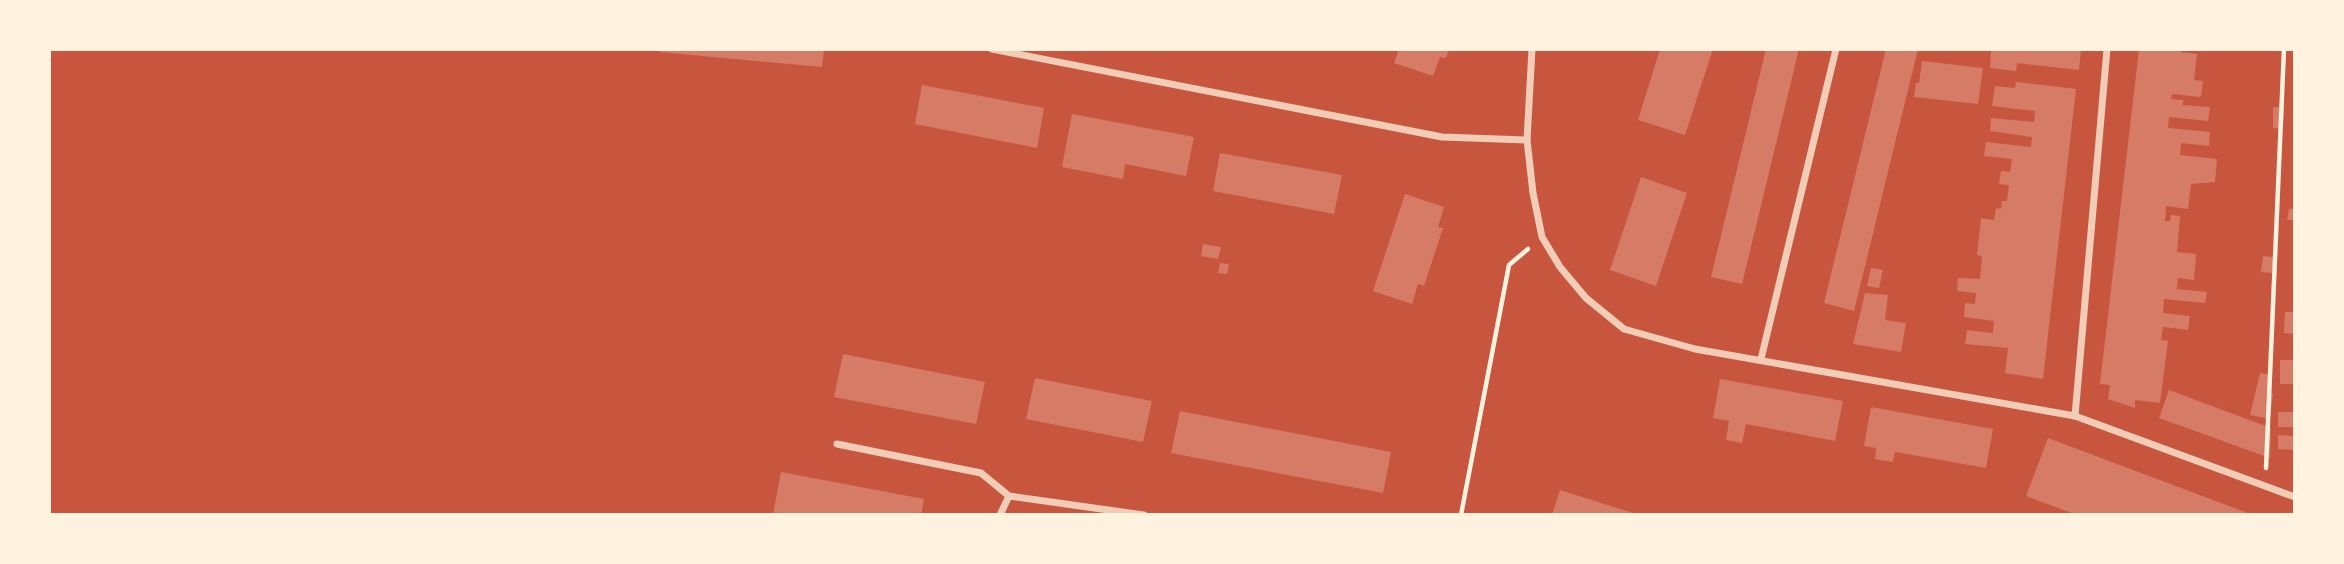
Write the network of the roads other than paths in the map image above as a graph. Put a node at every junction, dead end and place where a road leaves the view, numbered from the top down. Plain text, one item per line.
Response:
1 (992, 49) edge
2 (1532, 49) edge
3 (1836, 49) edge
4 (2107, 49) edge
5 (1527, 140) junction
6 (1761, 359) junction
7 (2075, 416) junction
8 (837, 444) dead end
9 (1009, 496) junction
10 (2295, 497) edge
11 (1000, 515) edge
12 (1144, 515) edge

1 - 5 street
2 - 5 street
3 - 6 street
4 - 7 street
5 - 6 street
6 - 7 street
7 - 10 street
8 - 9 street
9 - 11 street
9 - 12 street

